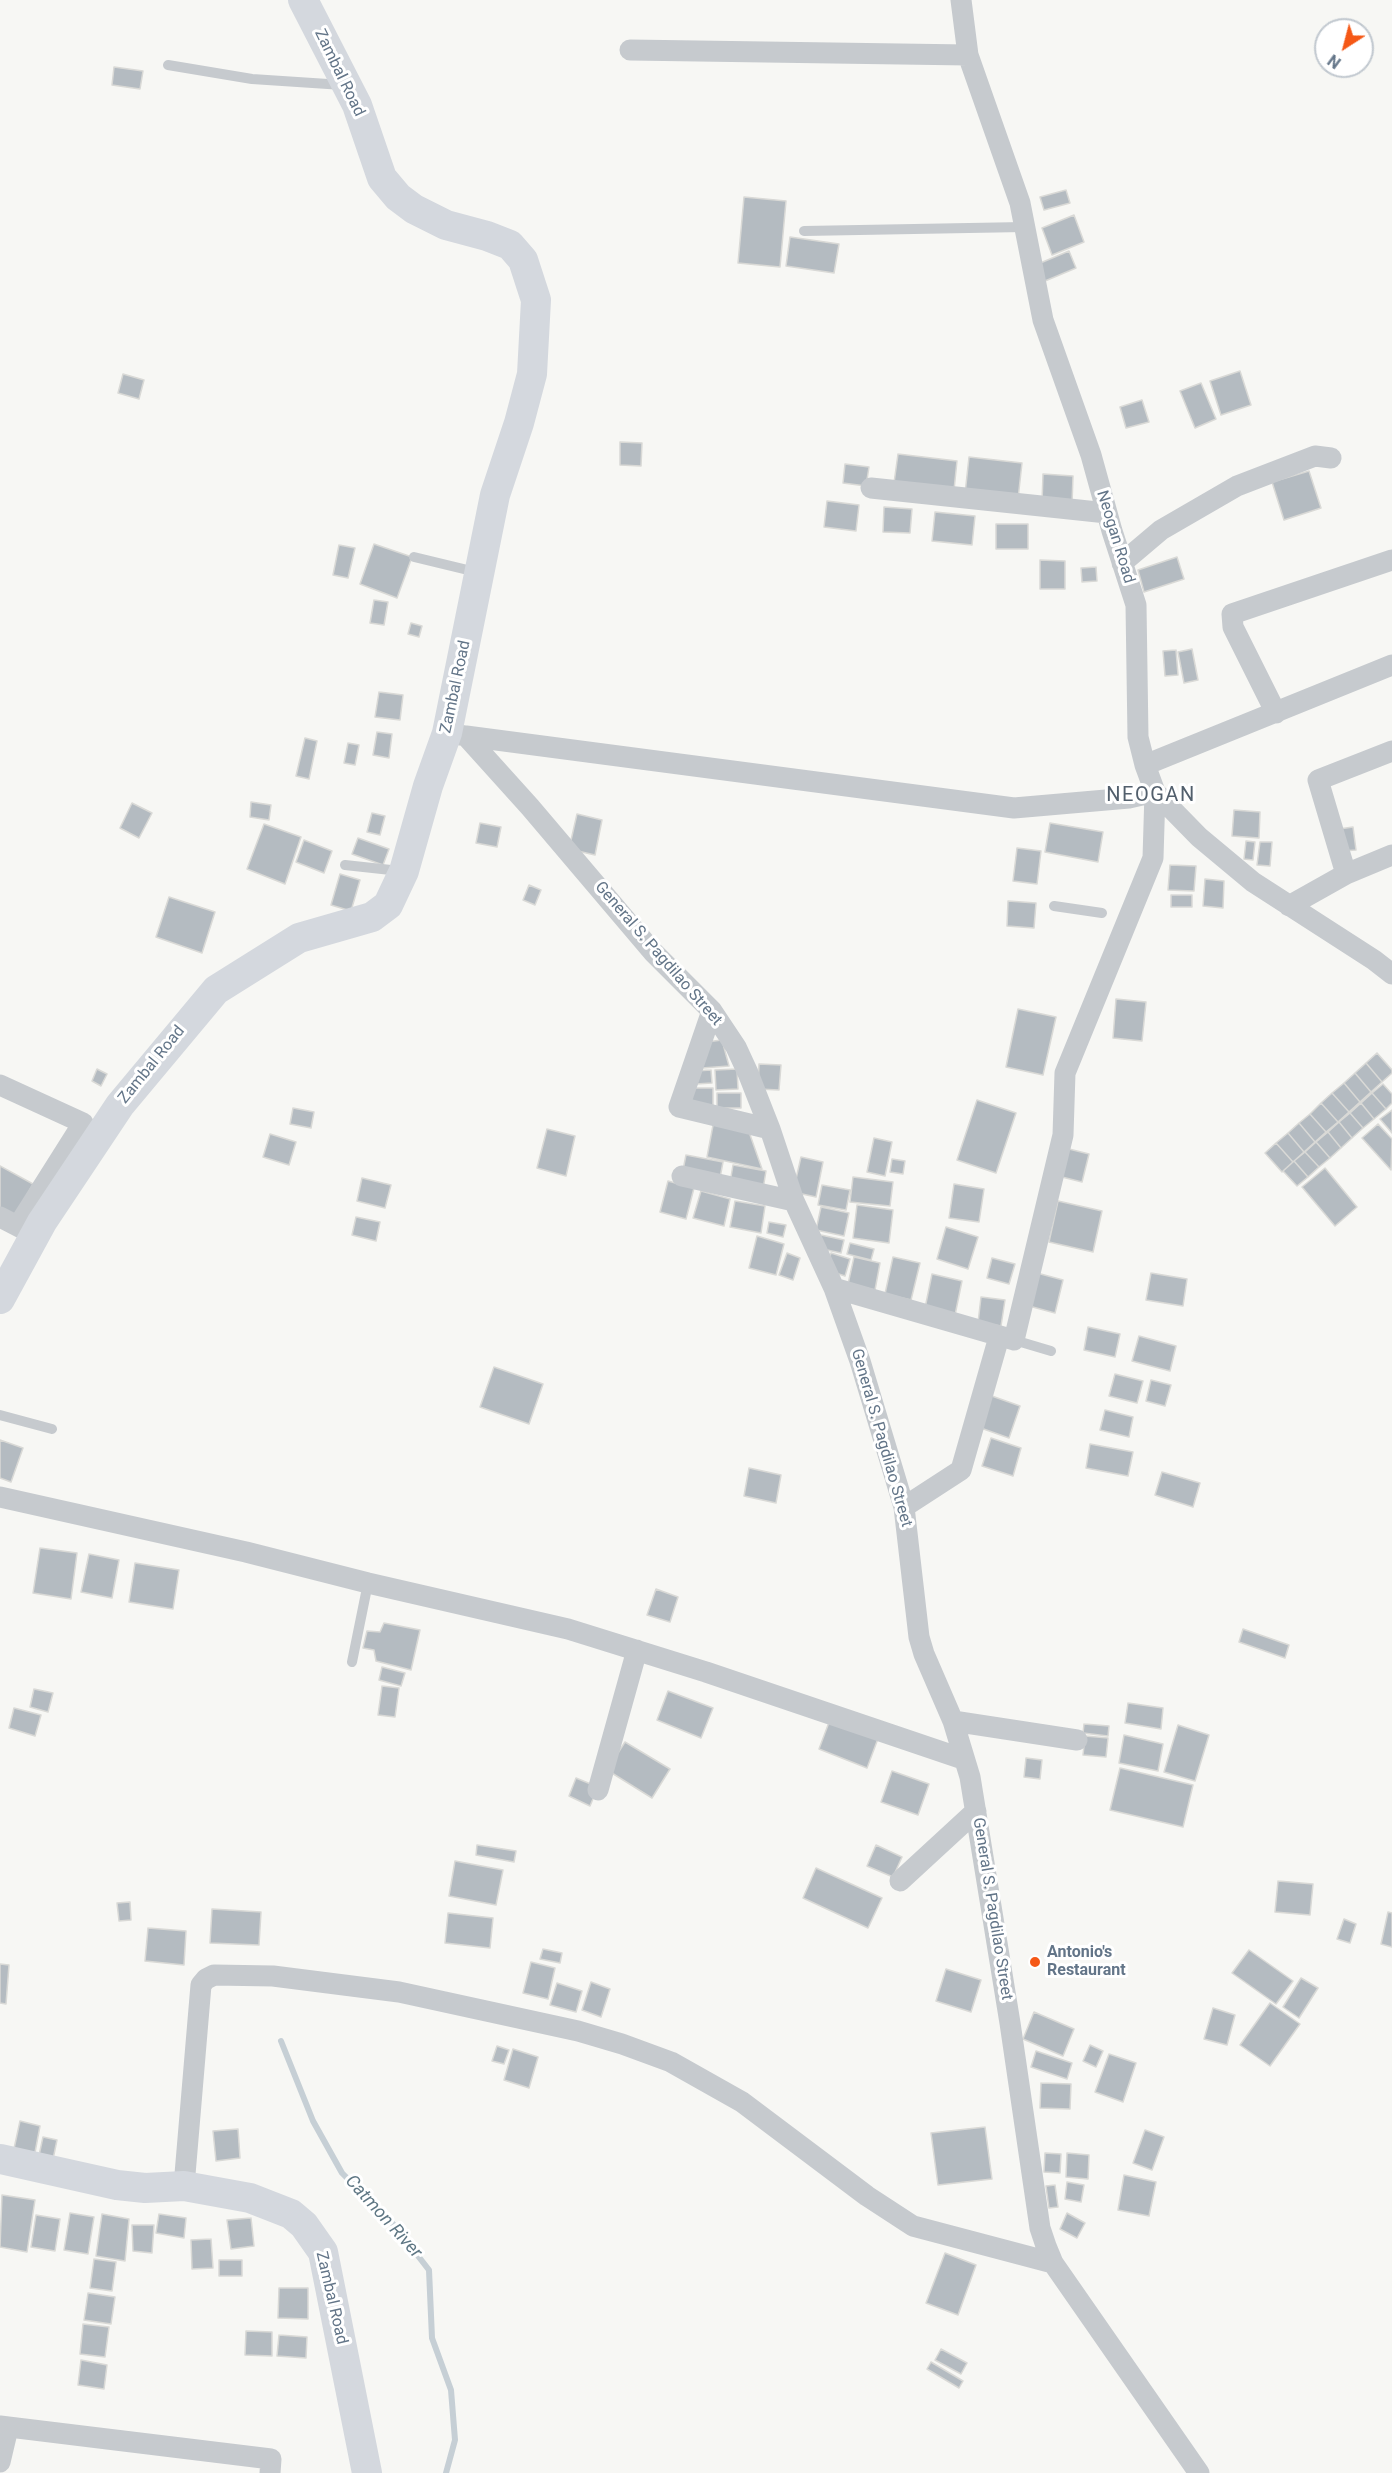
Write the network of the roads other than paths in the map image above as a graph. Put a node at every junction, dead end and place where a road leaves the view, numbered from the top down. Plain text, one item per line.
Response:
1 (303, 0) edge
2 (961, 0) edge
3 (630, 50) dead end
4 (968, 55) junction
5 (168, 65) dead end
6 (347, 85) junction
7 (1024, 227) junction
8 (804, 231) dead end
9 (1331, 458) dead end
10 (871, 488) dead end
11 (1107, 513) junction
12 (414, 557) dead end
13 (1392, 560) edge
14 (1122, 563) junction
15 (479, 572) junction
16 (1392, 665) edge
17 (1276, 713) junction
18 (456, 735) junction
19 (1392, 751) edge
20 (1145, 765) junction
21 (1155, 792) junction
22 (1392, 855) edge
23 (345, 865) dead end
24 (404, 871) junction
25 (1346, 874) junction
26 (1054, 906) dead end
27 (1289, 906) junction
28 (1102, 913) dead end
29 (1392, 974) edge
30 (712, 1011) junction
31 (0, 1085) edge
32 (770, 1129) junction
33 (682, 1176) dead end
34 (794, 1202) junction
35 (18, 1226) edge
36 (834, 1288) junction
37 (0, 1299) edge
38 (1007, 1339) junction
39 (1051, 1351) dead end
40 (0, 1415) edge
41 (52, 1429) dead end
42 (0, 1497) edge
43 (904, 1508) junction
44 (368, 1583) junction
45 (637, 1650) junction
46 (352, 1662) dead end
47 (953, 1721) junction
48 (1077, 1740) dead end
49 (963, 1759) junction
50 (598, 1790) dead end
51 (976, 1811) junction
52 (900, 1881) dead end
53 (0, 2159) edge
54 (184, 2186) junction
55 (1053, 2263) junction
56 (4, 2427) edge
57 (0, 2462) edge
58 (270, 2473) edge
59 (367, 2473) edge
60 (1199, 2473) edge

1 - 6 street, Zambal Road
2 - 4 street, Neogan Road
3 - 4 street
4 - 7 street, Neogan Road
5 - 6 lane
6 - 15 street, Zambal Road
7 - 8 lane
7 - 11 street, Neogan Road
9 - 14 street
10 - 11 street
11 - 14 street, Neogan Road
12 - 15 lane
13 - 17 street
14 - 20 street, Neogan Road
15 - 18 street, Zambal Road
16 - 17 street
17 - 20 street
18 - 21 street
18 - 24 street, Zambal Road
18 - 30 street, General S. Pagdilao Street
19 - 25 street
20 - 21 street, Neogan Road
21 - 27 street, Neogan Road
21 - 38 street
22 - 25 street
23 - 24 lane
24 - 35 street, Zambal Road
25 - 27 street
26 - 28 lane
27 - 29 street, Neogan Road
30 - 32 street, General S. Pagdilao Street
30 - 32 street
31 - 35 street
32 - 34 street, General S. Pagdilao Street
33 - 34 street
34 - 36 street, General S. Pagdilao Street
35 - 37 street, Zambal Road
36 - 38 street
36 - 43 street, General S. Pagdilao Street
38 - 39 lane
38 - 43 street
40 - 41 lane
42 - 44 street
43 - 47 street, General S. Pagdilao Street
44 - 45 street
44 - 46 lane
45 - 49 street
45 - 50 street
47 - 48 street
47 - 49 street, General S. Pagdilao Street
49 - 51 street, General S. Pagdilao Street
51 - 52 street
51 - 55 street, General S. Pagdilao Street
53 - 54 street, Zambal Road
54 - 55 street
54 - 59 street, Zambal Road
55 - 60 street, General S. Pagdilao Street
56 - 57 street
56 - 58 street

